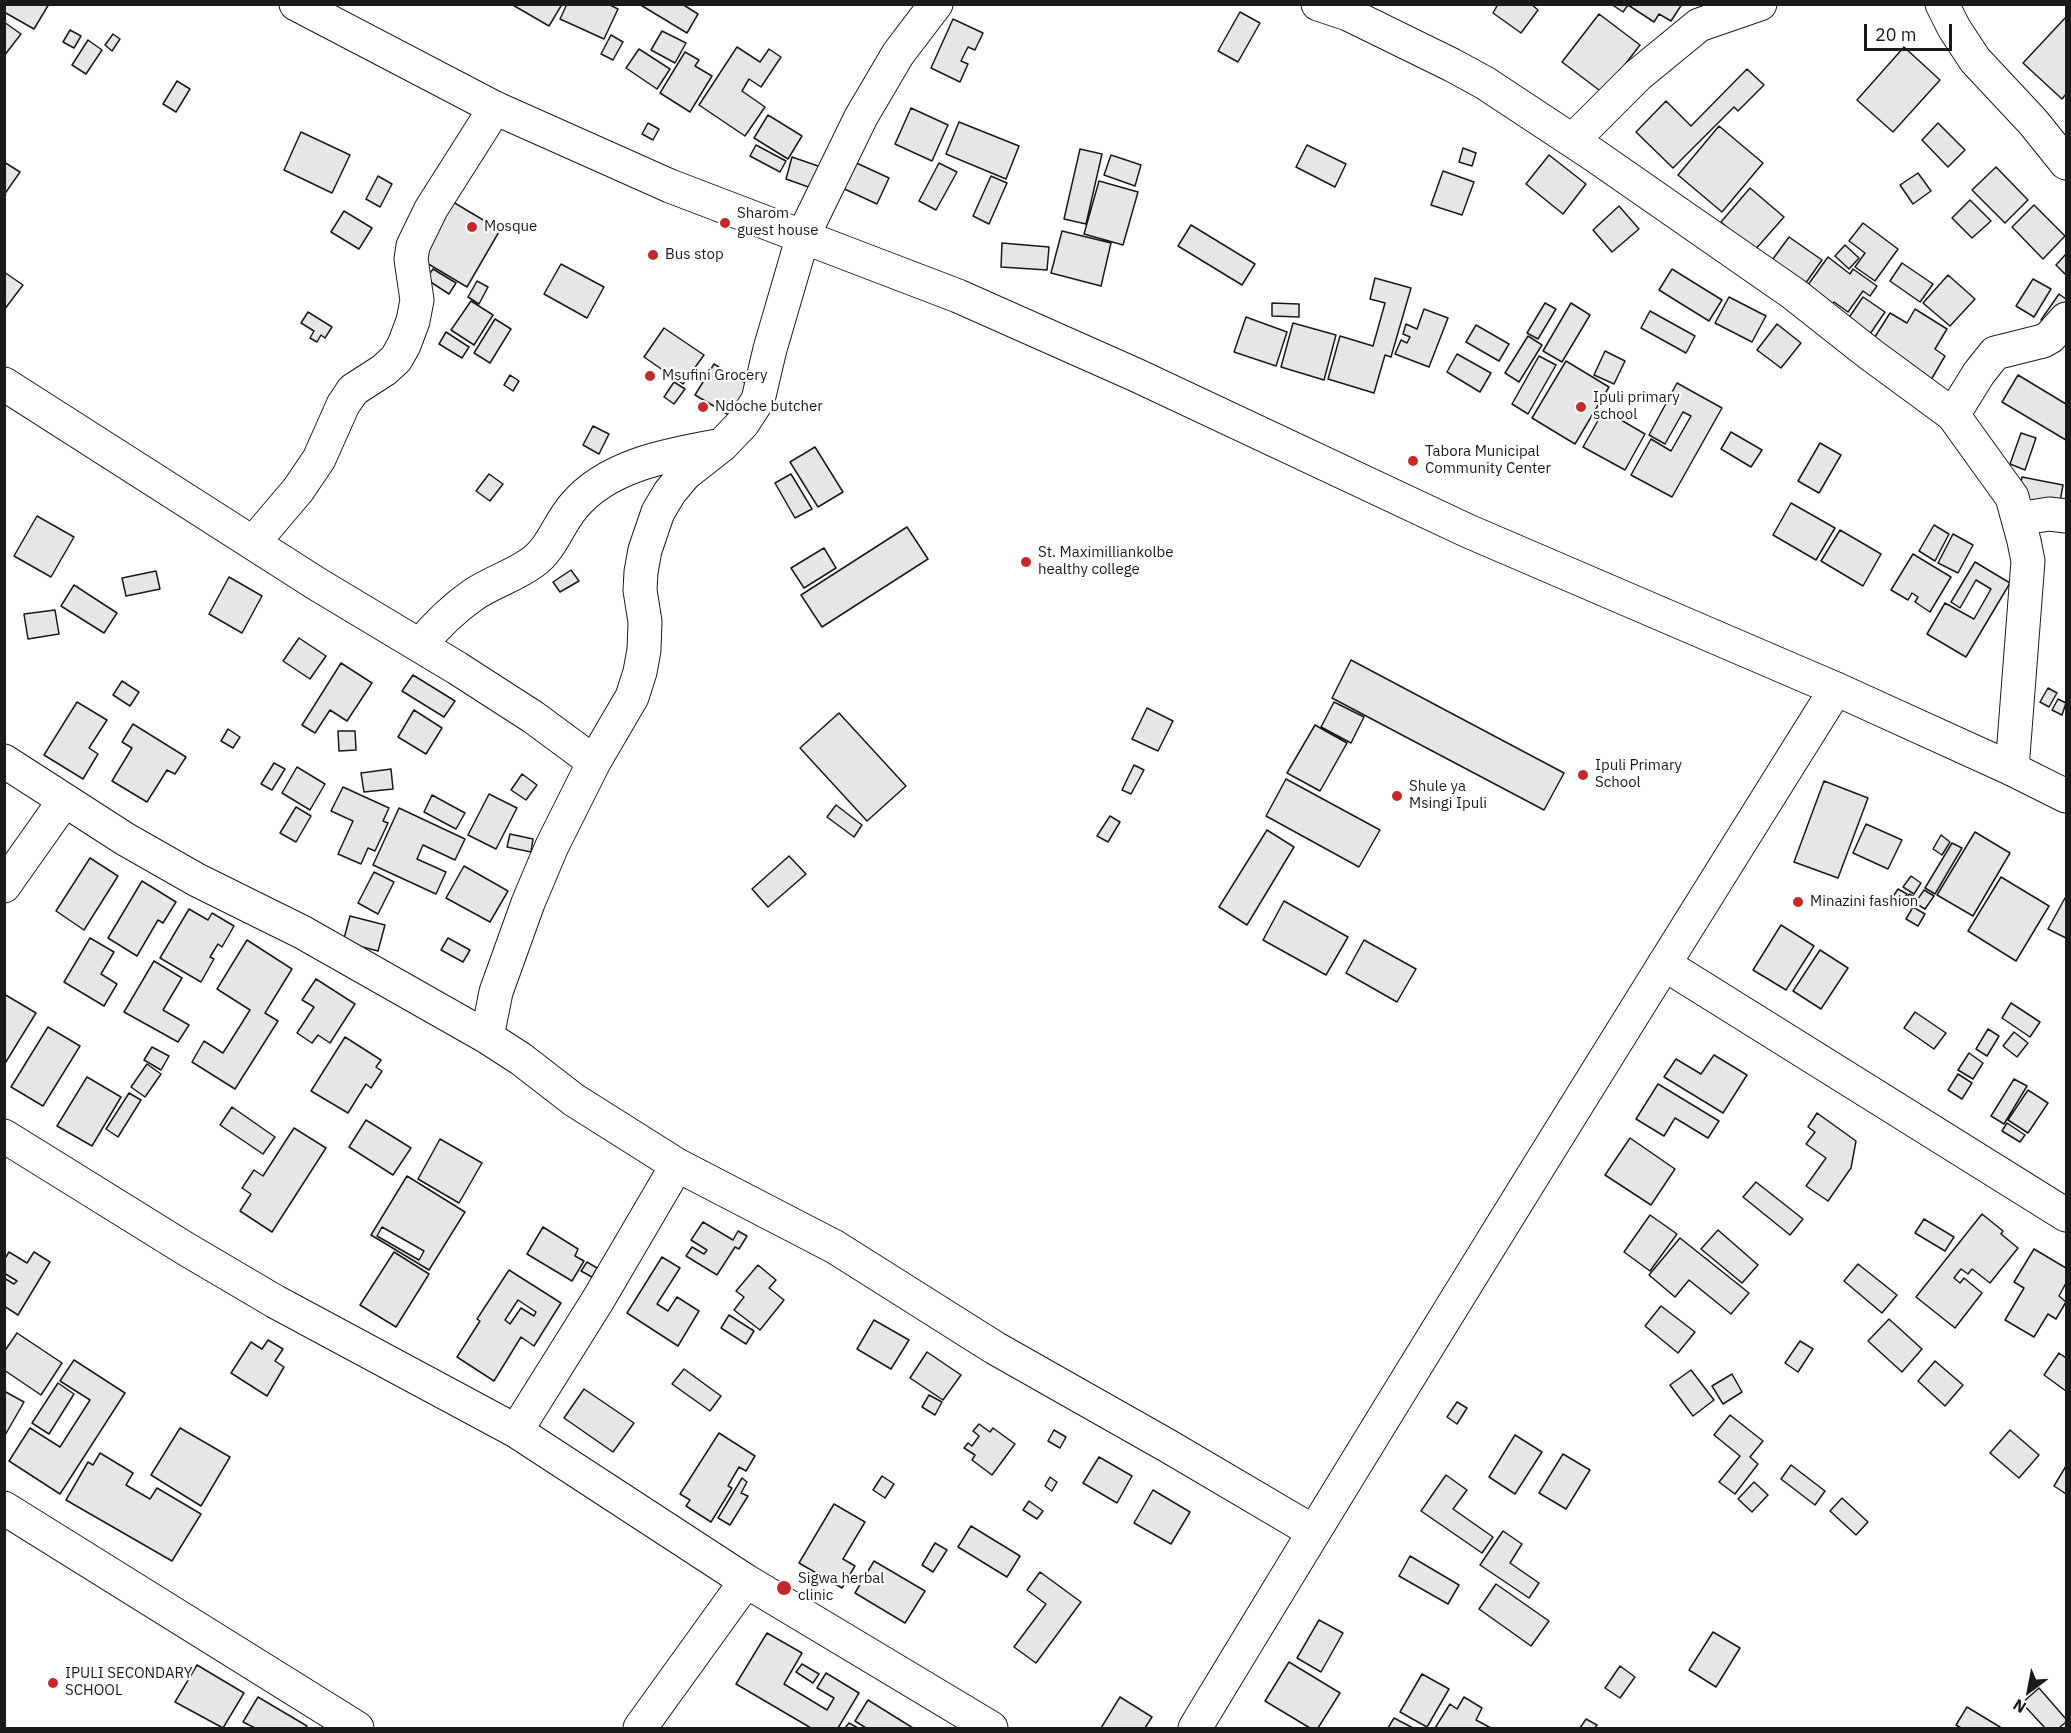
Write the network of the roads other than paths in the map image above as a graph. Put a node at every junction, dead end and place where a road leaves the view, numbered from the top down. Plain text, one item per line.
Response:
1 (936, 4) edge
2 (1318, 4) edge
3 (1760, 4) edge
4 (1942, 4) edge
5 (301, 5) edge
6 (495, 108) junction
7 (1573, 140) junction
8 (2067, 163) edge
9 (803, 236) junction
10 (2067, 319) edge
11 (4, 384) edge
12 (1953, 415) junction
13 (722, 445) junction
14 (2067, 516) edge
15 (2018, 519) junction
16 (253, 543) junction
17 (420, 645) junction
18 (1836, 689) junction
19 (4, 761) edge
20 (594, 762) junction
21 (2012, 770) junction
22 (2067, 796) edge
23 (64, 801) junction
24 (4, 886) edge
25 (1664, 964) junction
26 (487, 1037) junction
27 (4, 1137) edge
28 (677, 1165) junction
29 (2067, 1215) edge
30 (516, 1431) junction
31 (4, 1508) edge
32 (1314, 1532) junction
33 (746, 1581) junction
34 (357, 1728) edge
35 (640, 1728) edge
36 (991, 1728) edge
37 (1195, 1728) edge

1 - 9 main road
2 - 7 main road
3 - 7 main road
4 - 8 main road
5 - 6 main road
6 - 9 main road
6 - 16 main road
7 - 12 main road
9 - 13 main road
9 - 18 main road
10 - 12 main road
11 - 16 main road
12 - 15 main road
13 - 17 main road
13 - 20 main road
14 - 15 main road
15 - 21 main road
16 - 17 main road
17 - 20 main road
18 - 21 main road
18 - 25 main road
19 - 23 main road
20 - 26 main road
21 - 22 main road
23 - 24 main road
23 - 26 main road
25 - 29 main road
25 - 32 main road
26 - 28 main road
27 - 30 main road
28 - 30 main road
28 - 32 main road
30 - 33 main road
31 - 34 main road
32 - 37 main road
33 - 35 main road
33 - 36 main road

